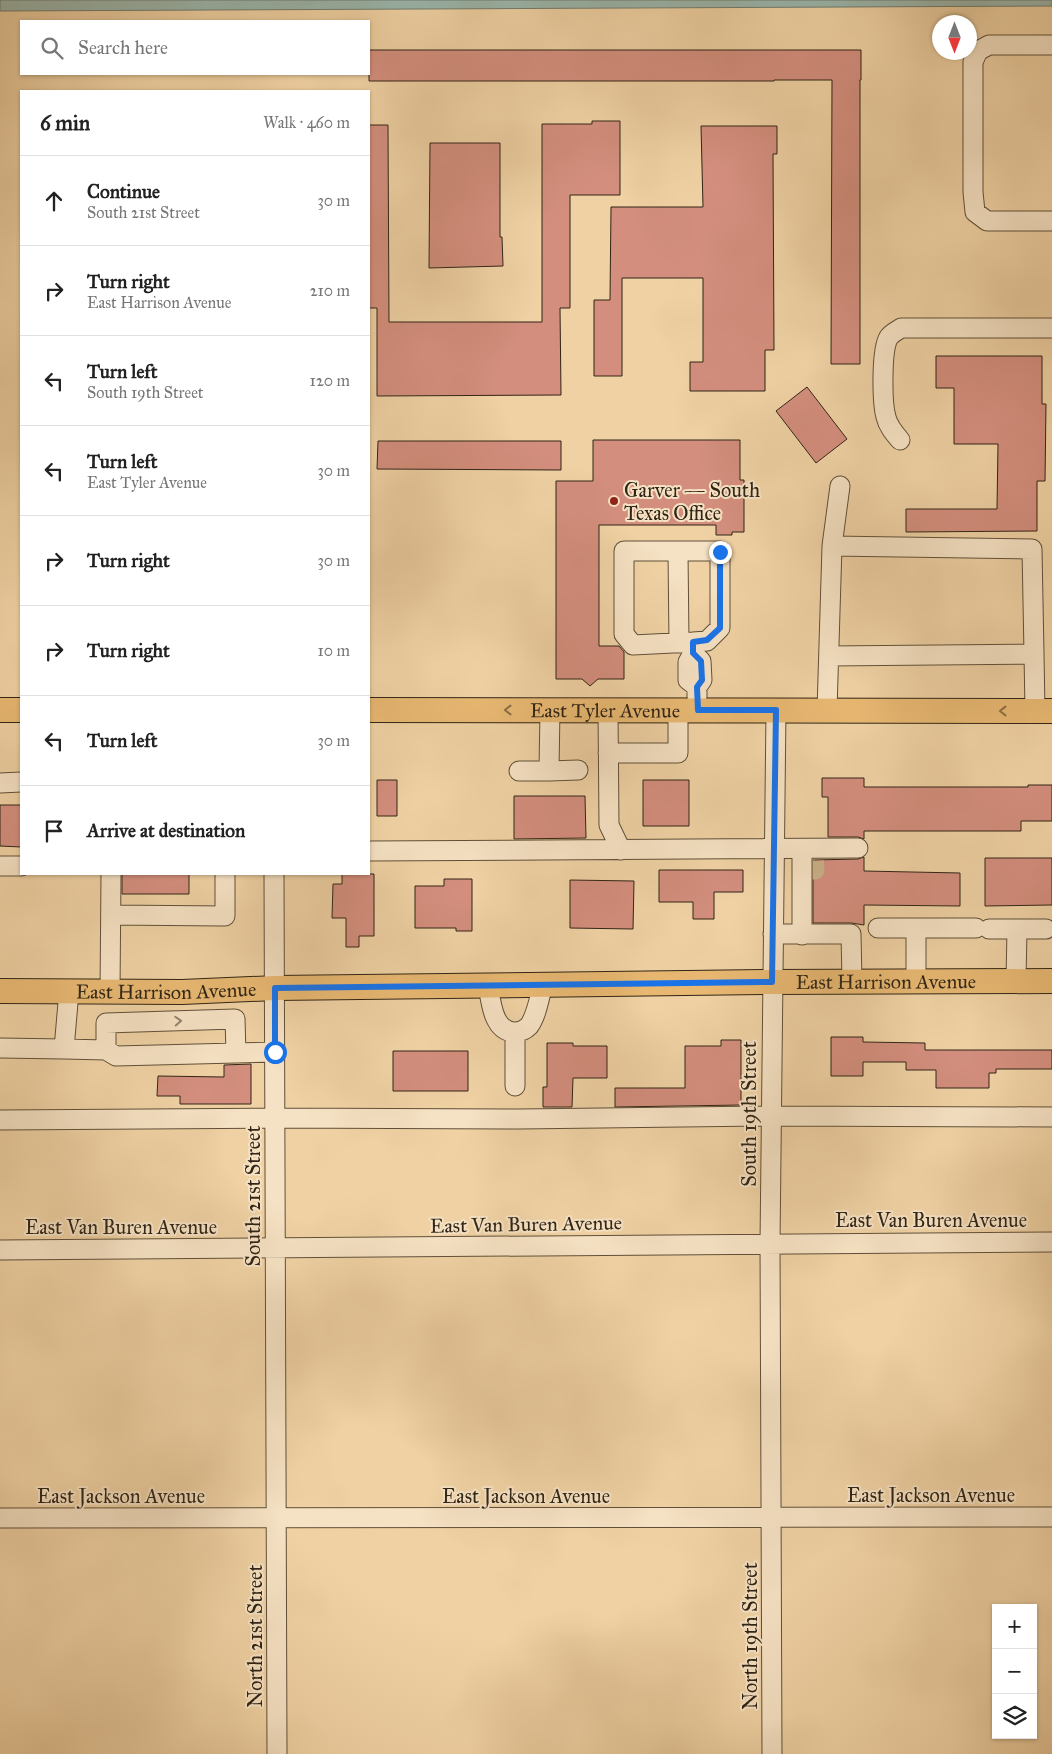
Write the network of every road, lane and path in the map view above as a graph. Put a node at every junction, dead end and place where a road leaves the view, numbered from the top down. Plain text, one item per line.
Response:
1 (1052, 45) edge
2 (1052, 221) edge
3 (1052, 328) edge
4 (900, 440) dead end
5 (840, 486) dead end
6 (832, 546) junction
7 (678, 551) junction
8 (688, 646) junction
9 (1034, 654) junction
10 (829, 656) junction
11 (0, 710) edge
12 (20, 710) edge
13 (370, 710) edge
14 (550, 710) junction
15 (608, 710) junction
16 (688, 710) junction
17 (776, 710) junction
18 (827, 710) junction
19 (1044, 711) edge
20 (608, 754) junction
21 (578, 770) dead end
22 (519, 771) dead end
23 (549, 771) junction
24 (20, 782) edge
25 (0, 783) edge
26 (858, 848) dead end
27 (774, 849) junction
28 (621, 850) junction
29 (370, 851) edge
30 (808, 859) junction
31 (0, 866) edge
32 (20, 866) edge
33 (111, 875) edge
34 (225, 875) edge
35 (274, 875) edge
36 (774, 893) junction
37 (802, 894) junction
38 (111, 915) junction
39 (878, 928) dead end
40 (916, 928) junction
41 (1017, 929) junction
42 (1046, 929) dead end
43 (773, 934) junction
44 (802, 935) junction
45 (1016, 981) junction
46 (1052, 981) edge
47 (772, 982) junction
48 (852, 982) junction
49 (916, 982) junction
50 (543, 985) junction
51 (488, 986) junction
52 (275, 988) junction
53 (0, 991) edge
54 (69, 991) junction
55 (224, 991) junction
56 (121, 992) junction
57 (224, 1019) junction
58 (133, 1023) junction
59 (515, 1032) junction
60 (0, 1048) edge
61 (64, 1049) junction
62 (106, 1050) junction
63 (275, 1052) junction
64 (236, 1053) junction
65 (515, 1086) dead end
66 (771, 1116) junction
67 (1052, 1117) edge
68 (275, 1118) junction
69 (0, 1120) edge
70 (1052, 1242) edge
71 (770, 1243) junction
72 (275, 1249) junction
73 (0, 1250) edge
74 (0, 1518) edge
75 (277, 1518) junction
76 (1052, 1518) edge
77 (772, 1519) junction
78 (277, 1754) edge
79 (772, 1754) edge

1 - 2 street
3 - 4 street
5 - 6 street
6 - 9 street
6 - 10 street
7 - 8 street
7 - 8 street
7 - 8 street
8 - 16 street
9 - 10 street
9 - 19 street
10 - 18 street
11 - 12 main road
14 -> 13 main road, East Tyler Avenue
14 - 15 main road, East Tyler Avenue
14 - 23 street
15 - 16 main road, East Tyler Avenue
15 - 20 street
16 - 17 main road, East Tyler Avenue
16 - 20 street
17 - 18 main road, East Tyler Avenue
17 - 27 street, South 19th Street
19 -> 18 main road, East Tyler Avenue
20 - 28 street
21 - 23 street
22 - 23 street
24 - 25 street
26 - 30 street
27 - 28 street
27 - 30 street
27 - 36 street, South 19th Street
28 - 29 street
30 - 37 street
31 - 32 street
33 - 38 street
34 - 38 street
35 - 52 street, South 21st Street
36 - 37 street
36 - 43 street, South 19th Street
37 - 44 street
38 - 56 street
39 - 40 street
40 - 41 street
40 - 49 street
41 - 42 street
41 - 45 street
43 - 44 street
43 - 47 street, South 19th Street
44 - 48 street
45 - 46 main road, East Harrison Avenue
45 - 49 main road, East Harrison Avenue
47 - 48 main road, East Harrison Avenue
47 - 50 main road, East Harrison Avenue
47 - 66 street, South 19th Street
48 - 49 main road, East Harrison Avenue
50 - 51 main road, East Harrison Avenue
50 - 59 street
51 - 52 main road, East Harrison Avenue
51 - 59 street
52 - 55 main road, East Harrison Avenue
52 - 63 street, South 21st Street
53 - 54 main road, East Harrison Avenue
54 - 56 main road, East Harrison Avenue
54 - 61 street
55 - 56 main road, East Harrison Avenue
55 - 57 street
56 - 58 street
58 -> 57 street
57 - 64 street
58 - 62 street
59 - 65 street
60 - 61 street
61 - 62 street
62 - 64 street
63 - 64 street
63 - 68 street, South 21st Street
66 - 67 street
66 - 68 street
66 - 71 street, South 19th Street
68 - 69 street
68 - 72 street, South 21st Street
70 - 71 street, East Van Buren Avenue
71 - 72 street, East Van Buren Avenue
71 - 77 street, South 19th Street
72 - 73 street, East Van Buren Avenue
72 - 75 street, South 21st Street
74 - 75 street, East Jackson Avenue
75 - 77 street, East Jackson Avenue
75 - 78 street, North 21st Street
76 - 77 street, East Jackson Avenue
77 - 79 street, North 19th Street

